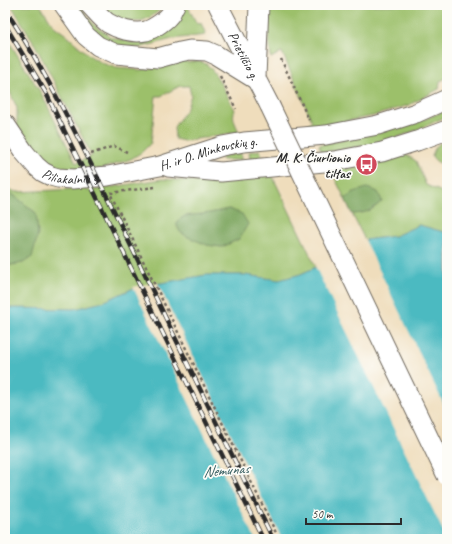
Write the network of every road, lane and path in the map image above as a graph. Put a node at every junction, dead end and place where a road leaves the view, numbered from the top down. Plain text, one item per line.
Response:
1 (64, 5) edge
2 (90, 5) edge
3 (175, 5) edge
4 (218, 5) edge
5 (260, 5) edge
6 (281, 59) dead end
7 (217, 70) dead end
8 (256, 79) junction
9 (447, 99) edge
10 (236, 109) dead end
11 (309, 120) dead end
12 (5, 124) edge
13 (447, 130) edge
14 (127, 152) dead end
15 (91, 154) dead end
16 (160, 166) junction
17 (155, 187) dead end
18 (447, 476) edge
19 (279, 539) edge

1 - 8 main road
2 - 3 main road
4 - 8 main road, Prietilčio g.
5 - 8 main road
6 - 11 path
7 - 10 path
8 - 18 main road, Prietilčio g., bridge
9 - 16 main road, H. ir O. Minkovskių g.
12 - 16 main road, Piliakalnio g.
13 - 16 main road, H. ir O. Minkovskių g.
14 - 15 path
17 - 19 path

